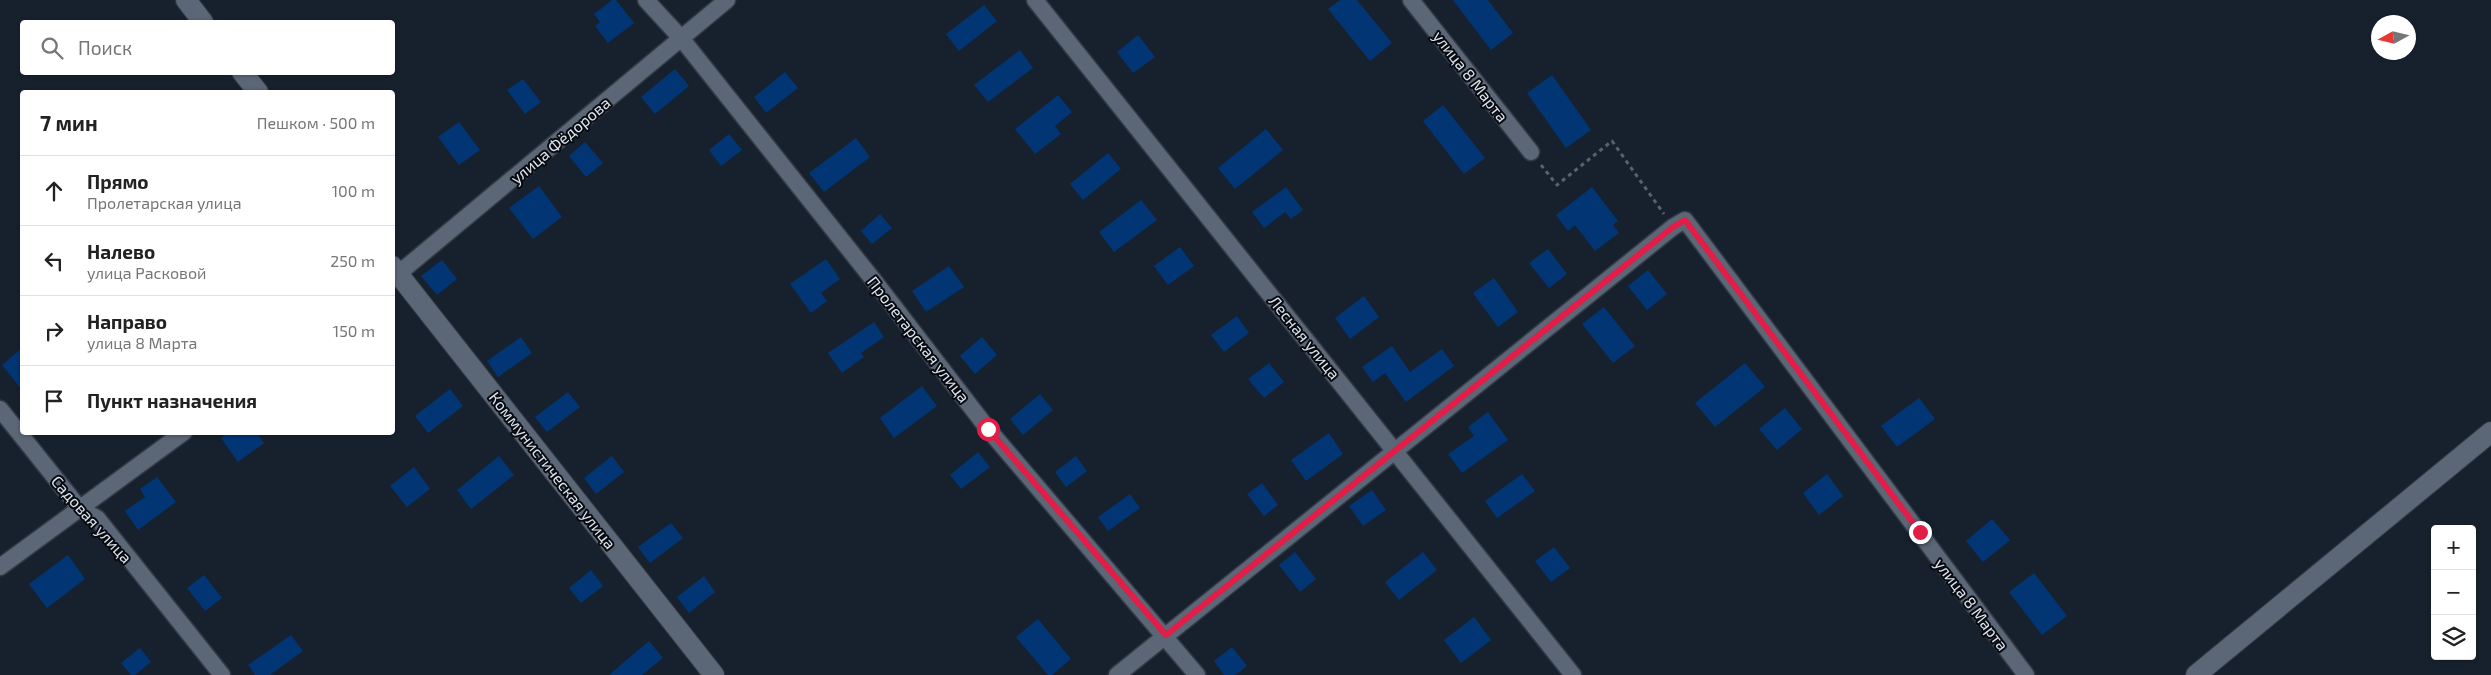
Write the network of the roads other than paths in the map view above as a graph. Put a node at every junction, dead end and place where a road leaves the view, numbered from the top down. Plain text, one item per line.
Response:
1 (186, 0) edge
2 (646, 0) edge
3 (727, 0) edge
4 (1035, 0) edge
5 (1411, 0) edge
6 (201, 20) edge
7 (681, 38) junction
8 (244, 75) edge
9 (256, 90) edge
10 (1531, 152) road end
11 (395, 273) edge
12 (0, 409) edge
13 (2491, 432) edge
14 (20, 434) edge
15 (21, 435) edge
16 (180, 435) edge
17 (1396, 451) junction
18 (80, 509) junction
19 (0, 567) edge
20 (1166, 635) junction
21 (222, 675) edge
22 (714, 675) edge
23 (1117, 675) edge
24 (1197, 675) edge
25 (1573, 675) edge
26 (2026, 675) edge
27 (2196, 675) edge

1 - 6 street
2 - 7 street, Пролетарская улица
3 - 7 street, улица Фёдорова
4 - 17 street, Лесная улица
5 - 10 street, улица 8 Марта
7 - 11 street, улица Фёдорова
7 - 20 street, Пролетарская улица
8 - 9 street
11 - 22 street, Коммунистическая улица
12 - 14 street, Садовая улица
13 - 27 street
15 - 18 street, Садовая улица
16 - 18 street
17 - 20 street
17 - 25 street, Лесная улица
17 - 26 street, улица 8 Марта
18 - 19 street
18 - 21 street, Садовая улица
20 - 23 street
20 - 24 street, Пролетарская улица

